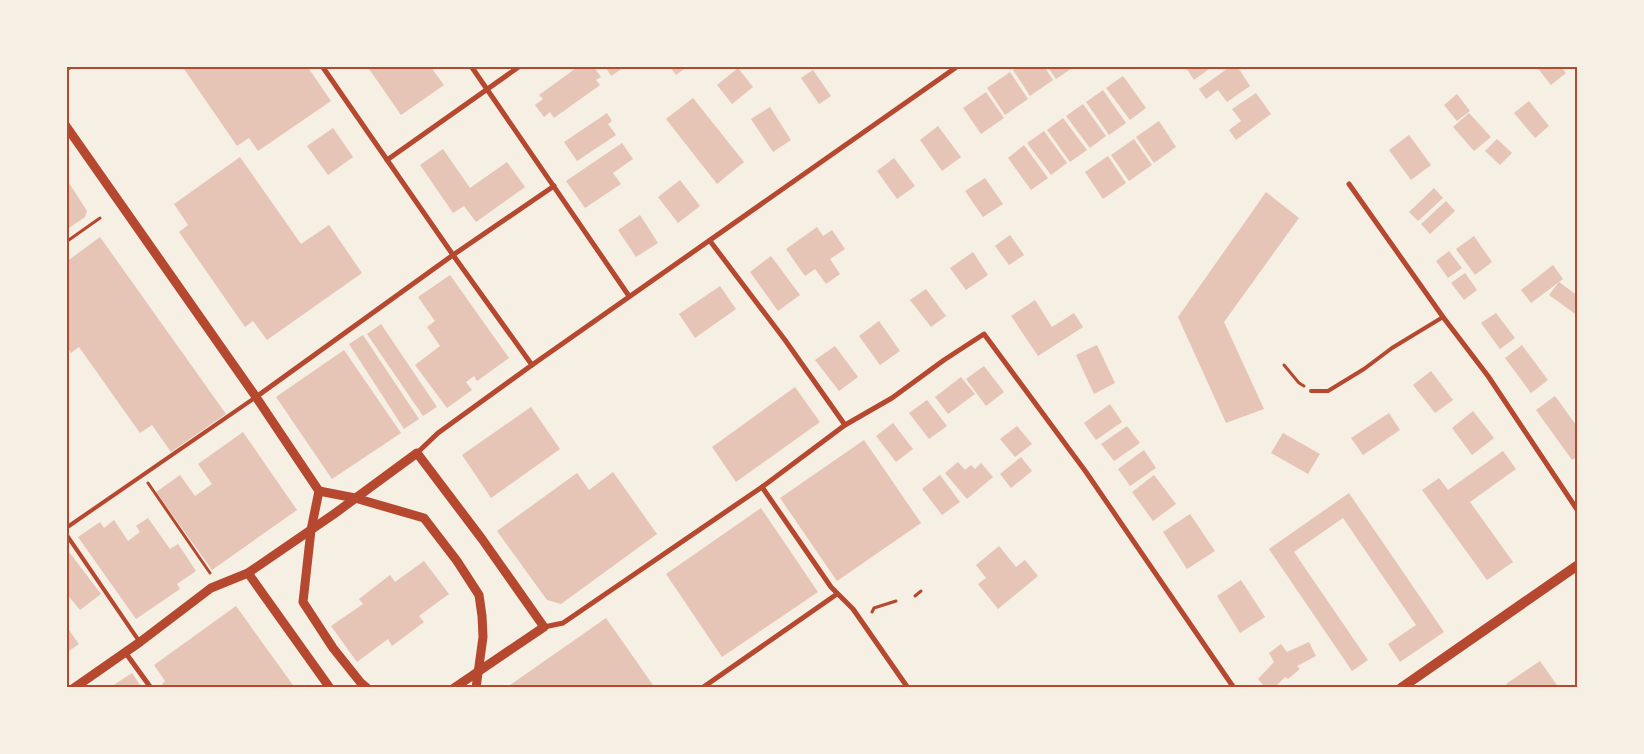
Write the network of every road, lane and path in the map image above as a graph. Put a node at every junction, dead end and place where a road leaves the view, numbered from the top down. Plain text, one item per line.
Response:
1 (71, 66) edge
2 (322, 66) edge
3 (471, 66) edge
4 (520, 66) edge
5 (958, 66) edge
6 (66, 69) edge
7 (487, 89) junction
8 (66, 126) edge
9 (387, 160) junction
10 (1349, 184) dead end
11 (554, 186) junction
12 (100, 218) dead end
13 (710, 241) junction
14 (66, 242) edge
15 (453, 255) junction
16 (628, 296) junction
17 (1443, 317) junction
18 (532, 365) junction
19 (1284, 365) dead end
20 (1310, 390) joint
21 (256, 397) junction
22 (846, 425) junction
23 (417, 453) junction
24 (142, 476) junction
25 (762, 487) junction
26 (319, 491) junction
27 (355, 498) junction
28 (1578, 511) edge
29 (66, 528) edge
30 (310, 530) junction
31 (66, 534) edge
32 (1578, 564) edge
33 (210, 573) dead end
34 (248, 573) junction
35 (921, 591) dead end
36 (837, 594) junction
37 (915, 596) dead end
38 (896, 601) dead end
39 (872, 612) dead end
40 (544, 627) junction
41 (140, 642) junction
42 (125, 652) junction
43 (477, 671) junction
44 (74, 688) edge
45 (151, 688) edge
46 (330, 688) edge
47 (367, 688) edge
48 (454, 688) edge
49 (476, 688) edge
50 (702, 688) edge
51 (908, 688) edge
52 (1234, 688) edge
53 (1402, 688) edge

1 - 6 street
2 - 9 street
3 - 7 street
4 - 7 street
5 - 13 street
7 - 9 street
7 - 11 street
8 - 21 street
9 - 15 street
10 - 17 street
11 - 15 street
11 - 16 street
12 - 14 path
13 - 16 street
13 - 22 street
15 - 18 street
15 - 21 street
16 - 18 street
17 - 20 lane
17 - 28 street
18 - 23 street
19 - 20 path
21 - 24 lane
21 - 26 street
22 - 25 street
22 - 52 street
23 - 27 street
23 - 40 street
24 - 29 lane
24 - 33 path
25 - 36 street
25 - 40 street
26 - 27 street
26 - 30 street
27 - 30 street
27 - 43 street
30 - 34 street
30 - 47 street
31 - 41 lane
32 - 53 main road
34 - 41 street
34 - 46 street
35 - 37 path
36 - 50 street
36 - 51 street
38 - 39 path
40 - 43 street
41 - 42 street
42 - 44 street
42 - 45 street
43 - 48 street
43 - 49 street

